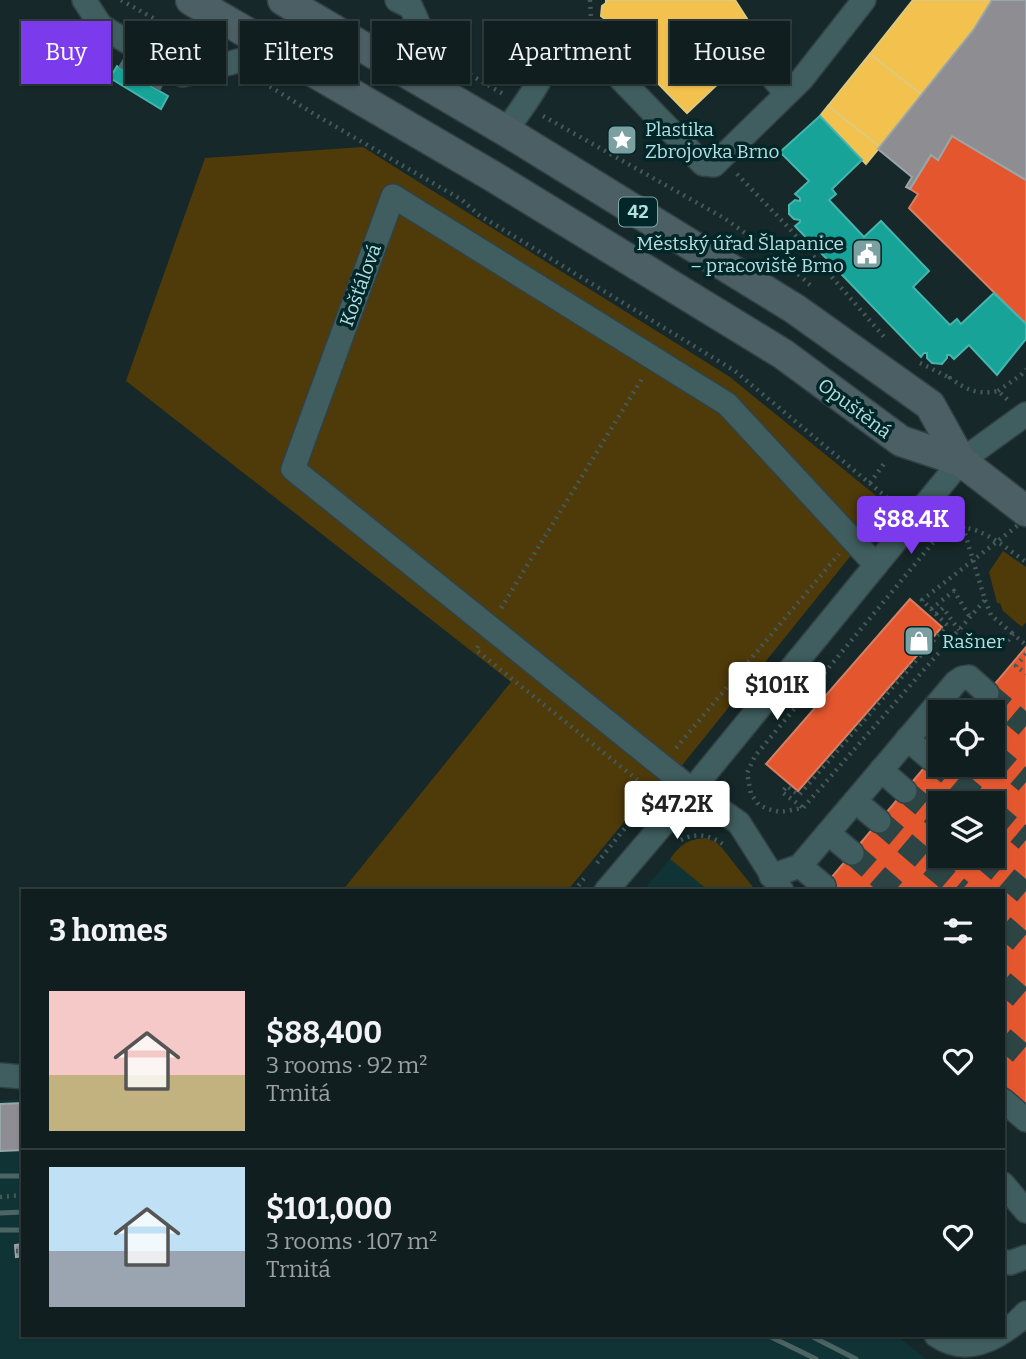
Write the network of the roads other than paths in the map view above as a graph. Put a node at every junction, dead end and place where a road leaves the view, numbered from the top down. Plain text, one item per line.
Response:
1 (84, 0) edge
2 (191, 0) edge
3 (282, 0) edge
4 (397, 0) edge
5 (864, 0) edge
6 (240, 29) edge
7 (240, 61) edge
8 (790, 83) edge
9 (335, 84) edge
10 (794, 86) junction
11 (452, 99) junction
12 (506, 131) junction
13 (1026, 414) edge
14 (961, 461) junction
15 (1026, 511) edge
16 (876, 565) junction
17 (987, 693) tunnel mouth
18 (945, 700) edge
19 (928, 720) edge
20 (907, 739) junction
21 (928, 756) tunnel mouth
22 (881, 770) junction
23 (692, 790) junction
24 (905, 790) tunnel mouth
25 (855, 801) junction
26 (879, 821) tunnel mouth
27 (828, 833) junction
28 (852, 853) tunnel mouth
29 (800, 866) junction
30 (777, 883) edge
31 (824, 886) dead end
32 (608, 889) edge
33 (1005, 1102) edge
34 (1026, 1120) edge
35 (1005, 1186) edge
36 (1026, 1211) edge
37 (1026, 1257) edge
38 (1005, 1262) edge
39 (1026, 1312) edge
40 (1005, 1331) edge
41 (940, 1337) edge
42 (995, 1337) edge

1 - 7 street
2 - 6 main road, Opuštěná / 42
3 - 11 main road, 42
4 - 11 street
5 - 10 street
8 - 10 street
9 - 14 main road, Opuštěná / 42
10 - 12 street
11 - 12 main road, 42
12 - 14 main road, 42
13 - 14 street
14 - 15 main road, 42
14 - 16 street
16 - 23 street
16 - 23 street, Košťálová
17 - 18 street
19 - 20 street
20 - 21 street
20 - 22 street
22 - 24 street
22 - 25 street
23 - 30 street, Košťálová
23 - 32 street
25 - 26 street
25 - 27 street
27 - 28 street
27 - 29 street
29 - 30 street
29 - 31 street
33 - 34 street
35 - 36 street
37 - 38 street
39 - 40 street
41 - 42 street

